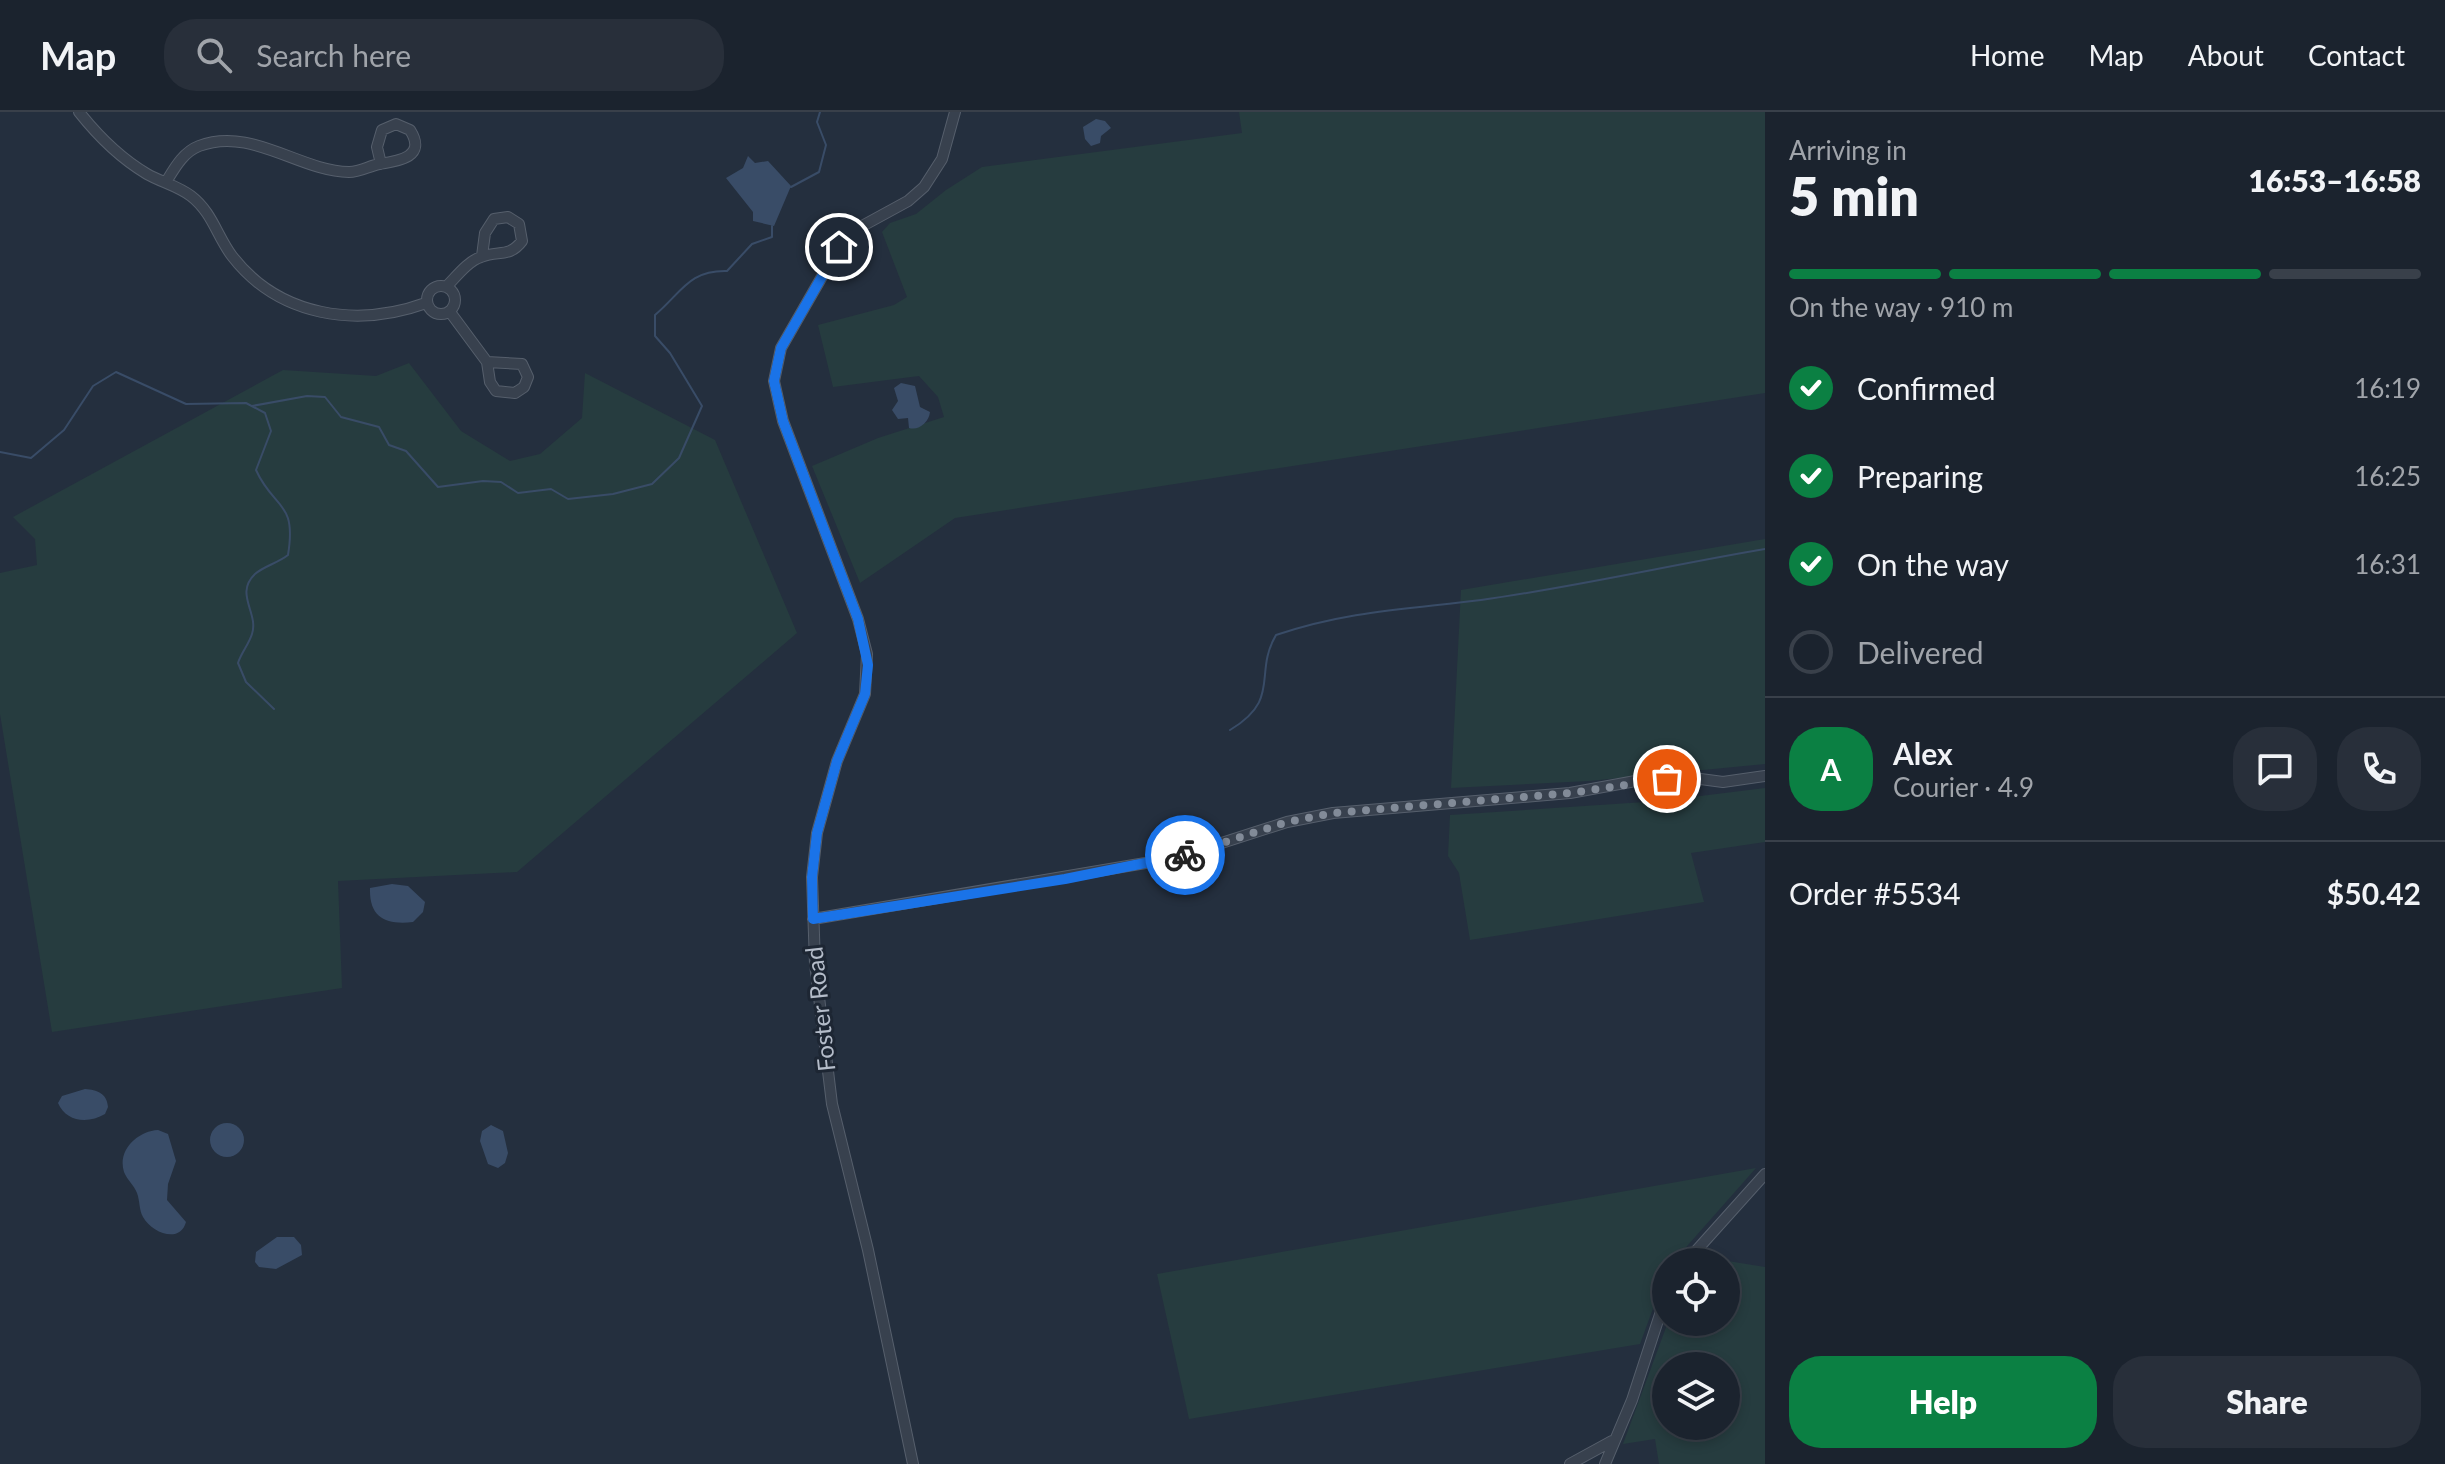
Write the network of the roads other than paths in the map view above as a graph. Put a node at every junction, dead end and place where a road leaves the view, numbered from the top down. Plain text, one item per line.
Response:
1 (79, 112) edge
2 (955, 112) edge
3 (381, 164) junction
4 (166, 182) junction
5 (482, 256) junction
6 (446, 287) junction
7 (426, 303) junction
8 (450, 312) junction
9 (487, 362) dead end
10 (1765, 776) edge
11 (813, 919) junction
12 (1765, 1174) edge
13 (1699, 1248) edge
14 (1653, 1336) edge
15 (1612, 1441) junction
16 (913, 1464) edge
17 (1570, 1464) edge
18 (1605, 1464) edge

1 - 4 street
2 - 11 street, Foster Road
3 - 3 street
3 - 4 street
4 - 7 street
5 - 5 street
5 - 6 street
6 - 7 street
6 - 8 street
7 - 8 street
8 - 9 street
10 - 11 street
11 - 16 street, Foster Road
12 - 13 street
14 - 15 street
15 - 17 street
15 - 18 street

